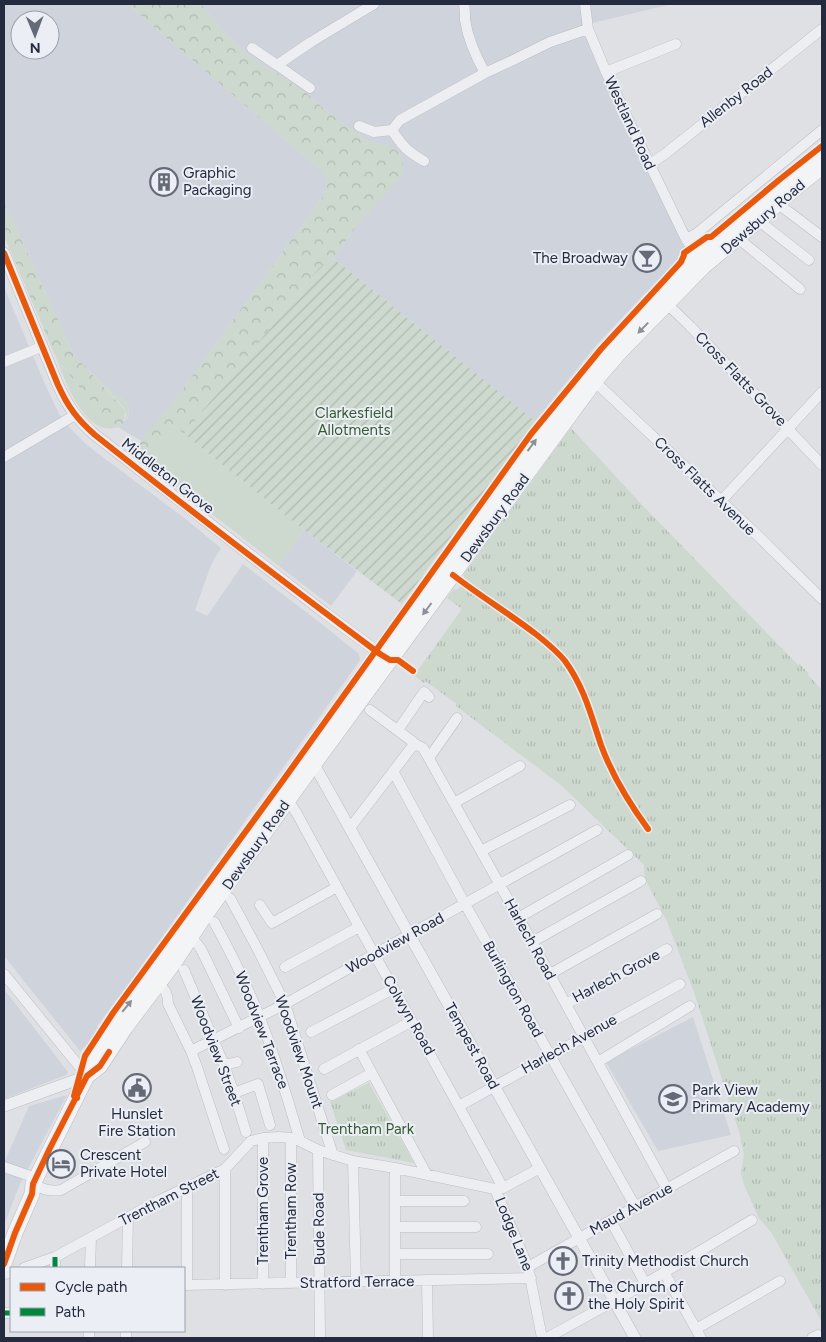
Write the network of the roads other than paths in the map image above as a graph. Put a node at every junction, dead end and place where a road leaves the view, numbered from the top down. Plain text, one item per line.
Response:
1 (374, 4) edge
2 (464, 4) edge
3 (586, 4) edge
4 (588, 29) junction
5 (822, 29) edge
6 (676, 44) dead end
7 (252, 48) dead end
8 (277, 65) junction
9 (606, 72) junction
10 (484, 74) junction
11 (310, 88) dead end
12 (359, 126) dead end
13 (392, 130) junction
14 (822, 130) edge
15 (822, 153) edge
16 (424, 161) dead end
17 (650, 164) junction
18 (822, 167) edge
19 (774, 200) junction
20 (754, 217) junction
21 (734, 234) junction
22 (822, 237) edge
23 (686, 240) junction
24 (4, 253) edge
25 (810, 260) dead end
26 (700, 261) junction
27 (800, 289) dead end
28 (662, 299) junction
29 (42, 347) junction
30 (4, 362) edge
31 (591, 378) junction
32 (822, 392) edge
33 (75, 415) junction
34 (788, 429) junction
35 (4, 457) edge
36 (822, 465) edge
37 (721, 501) junction
38 (822, 599) edge
39 (385, 657) junction
40 (430, 697) dead end
41 (361, 702) junction
42 (457, 718) dead end
43 (398, 730) junction
44 (415, 744) junction
45 (429, 758) junction
46 (311, 759) junction
47 (520, 766) dead end
48 (393, 771) junction
49 (285, 795) junction
50 (454, 803) junction
51 (570, 805) dead end
52 (350, 828) junction
53 (597, 830) dead end
54 (481, 852) junction
55 (628, 855) dead end
56 (641, 881) dead end
57 (500, 885) junction
58 (337, 887) junction
59 (230, 898) dead end
60 (465, 904) junction
61 (260, 905) dead end
62 (657, 914) dead end
63 (518, 918) junction
64 (214, 922) dead end
65 (359, 927) junction
66 (187, 933) junction
67 (409, 934) junction
68 (532, 942) junction
69 (667, 949) dead end
70 (374, 954) junction
71 (285, 967) dead end
72 (184, 970) dead end
73 (4, 974) edge
74 (550, 974) junction
75 (680, 984) dead end
76 (157, 986) junction
77 (393, 989) junction
78 (285, 1004) junction
79 (566, 1004) junction
80 (690, 1006) dead end
81 (260, 1016) junction
82 (412, 1021) junction
83 (239, 1028) junction
84 (310, 1032) dead end
85 (584, 1036) junction
86 (214, 1040) junction
87 (359, 1049) junction
88 (191, 1051) junction
89 (550, 1055) junction
90 (237, 1062) dead end
91 (598, 1062) junction
92 (224, 1066) junction
93 (324, 1068) dead end
94 (372, 1073) junction
95 (87, 1076) junction
96 (494, 1086) junction
97 (234, 1093) junction
98 (332, 1095) dead end
99 (4, 1106) edge
100 (460, 1106) junction
101 (270, 1125) dead end
102 (246, 1132) dead end
103 (264, 1138) junction
104 (295, 1140) junction
105 (145, 1142) dead end
106 (224, 1149) dead end
107 (318, 1150) junction
108 (734, 1151) dead end
109 (334, 1155) junction
110 (353, 1161) junction
111 (4, 1167) edge
112 (395, 1168) junction
113 (540, 1168) junction
114 (225, 1169) junction
115 (427, 1175) junction
116 (34, 1181) junction
117 (188, 1187) junction
118 (499, 1189) junction
119 (667, 1189) junction
120 (395, 1201) junction
121 (464, 1201) dead end
122 (636, 1206) junction
123 (128, 1218) junction
124 (752, 1220) dead end
125 (609, 1221) junction
126 (395, 1227) junction
127 (476, 1227) dead end
128 (90, 1238) junction
129 (579, 1238) junction
130 (5, 1240) edge
131 (395, 1254) junction
132 (488, 1254) dead end
133 (55, 1257) junction
134 (4, 1264) edge
135 (27, 1267) edge
136 (55, 1267) edge
137 (90, 1267) edge
138 (127, 1267) edge
139 (528, 1267) junction
140 (664, 1272) junction
141 (531, 1278) junction
142 (426, 1280) junction
143 (780, 1280) dead end
144 (395, 1281) junction
145 (356, 1282) junction
146 (291, 1283) junction
147 (320, 1283) junction
148 (646, 1283) junction
149 (225, 1284) junction
150 (263, 1284) junction
151 (185, 1285) edge
152 (614, 1300) junction
153 (698, 1334) edge
154 (320, 1338) edge
155 (428, 1338) edge
156 (542, 1338) edge
157 (547, 1338) edge
158 (635, 1338) edge

1 - 8 street
2 - 10 street
3 - 4 street, Westland Road
4 - 9 street, Westland Road
4 - 10 street
5 - 17 street, Allenby Road
6 - 9 street
7 - 8 street
8 - 11 street
9 - 17 street, Westland Road
10 - 13 street
12 - 13 street
13 - 16 street
14 - 23 street
15 - 19 main road, Dewsbury Road
17 - 23 street, Westland Road
18 - 19 main road, Dewsbury Road
19 - 20 main road, Dewsbury Road
19 - 22 street
20 - 21 main road, Dewsbury Road
20 - 25 street
21 - 26 main road, Dewsbury Road
21 - 27 street
23 - 26 street, Westland Road
24 - 29 street, Middleton Grove
26 - 28 main road, Dewsbury Road
28 - 31 main road, Dewsbury Road
28 - 34 street, Cross Flatts Grove
29 - 30 street
29 - 33 street, Middleton Grove
31 - 37 street, Cross Flatts Avenue
31 - 39 main road, Dewsbury Road
32 - 34 street
33 - 35 street
33 - 39 street, Middleton Grove
34 - 36 street, Cross Flatts Grove
34 - 37 street
37 - 38 street, Cross Flatts Avenue
39 - 41 main road, Dewsbury Road
40 - 43 street
41 - 43 street, Harlech Road
41 - 46 main road, Dewsbury Road
42 - 45 street
43 - 44 street, Harlech Road
44 - 45 street, Harlech Road
44 - 48 street
45 - 50 street, Harlech Road
46 - 49 main road, Dewsbury Road
46 - 52 street, Tempest Road
47 - 50 street
48 - 52 street
48 - 60 street, Burlington Road
49 - 58 street, Colwyn Road
49 - 66 main road, Dewsbury Road
50 - 54 street, Harlech Road
51 - 54 street
52 - 67 street, Tempest Road
53 - 57 street, Woodview Road
54 - 57 street, Harlech Road
55 - 63 street
56 - 68 street
57 - 60 street, Woodview Road
57 - 63 street, Harlech Road
58 - 61 street
58 - 65 street, Colwyn Road
59 - 78 street, Woodview Mount
60 - 67 street, Woodview Road
60 - 89 street, Burlington Road
62 - 74 street
63 - 68 street, Harlech Road
64 - 81 street, Woodview Terrace
65 - 70 street, Colwyn Road
65 - 71 street
66 - 76 main road, Dewsbury Road
66 - 83 street
67 - 70 street, Woodview Road
67 - 96 street, Tempest Road
68 - 74 street, Harlech Road
69 - 79 street, Harlech Grove
70 - 77 street, Colwyn Road
70 - 78 street, Woodview Road
72 - 86 street, Woodview Street
73 - 95 street
74 - 79 street, Harlech Road
75 - 85 street, Harlech Avenue
76 - 88 street
76 - 95 main road, Dewsbury Road
77 - 82 street, Colwyn Road
77 - 84 street
78 - 81 street, Woodview Road
78 - 109 street, Woodview Mount
79 - 85 street, Harlech Road
80 - 91 street
81 - 83 street, Woodview Road
81 - 104 street, Woodview Terrace
82 - 87 street
82 - 100 street, Colwyn Road
83 - 86 street, Woodview Road
85 - 89 street, Harlech Avenue
85 - 91 street, Harlech Road
86 - 88 street, Woodview Road
86 - 92 street, Woodview Street
87 - 93 street
87 - 94 street
88 - 106 street
89 - 96 street, Harlech Avenue
89 - 122 street, Burlington Road
90 - 92 street
91 - 119 street, Harlech Road
92 - 97 street, Woodview Street
94 - 98 street
94 - 115 street
95 - 99 street
95 - 116 main road, Dewsbury Road
96 - 100 street, Harlech Avenue
96 - 113 street, Tempest Road
97 - 101 street
97 - 102 street, Woodview Street
100 - 118 street, Colwyn Road
103 - 104 street, Trentham Street
103 - 114 street, Trentham Street
103 - 150 street, Trentham Grove
104 - 107 street, Trentham Street
104 - 146 street, Trentham Row
105 - 116 street
107 - 109 street, Trentham Street
107 - 147 street, Bude Road
108 - 119 street, Maud Avenue
109 - 110 street, Trentham Street
110 - 112 street, Trentham Street
110 - 145 street
111 - 116 street
112 - 115 street, Trentham Street
112 - 120 street
113 - 118 street
113 - 129 street, Tempest Road
114 - 117 street, Trentham Street
114 - 149 street
115 - 118 street, Trentham Street
116 - 130 main road, Dewsbury Road
116 - 134 main road, Dewsbury Road
117 - 123 street, Trentham Street
117 - 151 street
118 - 139 street, Lodge Lane
119 - 122 street, Maud Avenue
120 - 121 street
120 - 126 street
122 - 125 street, Maud Avenue
123 - 128 street, Trentham Street
123 - 138 street
124 - 140 street
125 - 129 street, Maud Avenue
125 - 148 street
126 - 127 street
126 - 131 street
128 - 133 street, Trentham Street
128 - 137 street
129 - 139 street, Maud Avenue
129 - 152 street, Tempest Road
131 - 132 street
131 - 144 street
133 - 135 street, Trentham Street
133 - 136 street
139 - 141 street, Lodge Lane
140 - 148 street
140 - 153 street
141 - 142 street, Stratford Terrace
141 - 156 street, Lodge Lane
142 - 144 street, Stratford Terrace
142 - 155 street
143 - 153 street
144 - 145 street, Stratford Terrace
145 - 147 street, Stratford Terrace
146 - 147 street, Stratford Terrace
146 - 150 street, Stratford Terrace
147 - 154 street, Bude Road
148 - 152 street
149 - 150 street, Stratford Terrace
149 - 151 street, Stratford Terrace
152 - 157 street
152 - 158 street, Tempest Road

